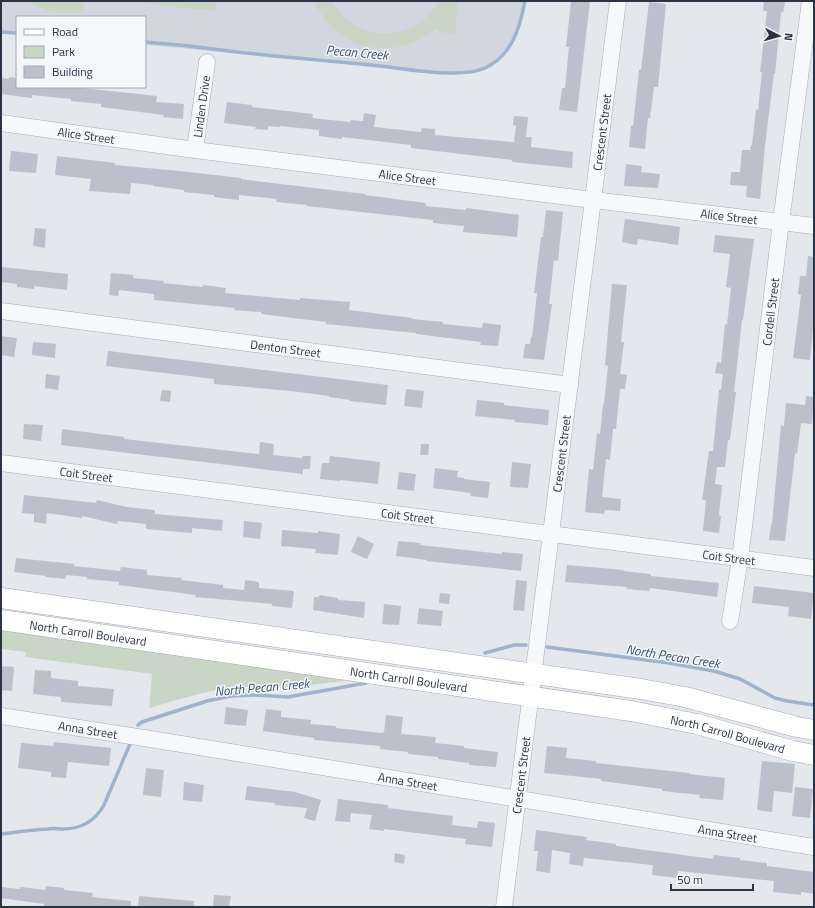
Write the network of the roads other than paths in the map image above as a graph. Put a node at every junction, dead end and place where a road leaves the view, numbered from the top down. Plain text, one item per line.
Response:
1 (618, 1) edge
2 (810, 1) edge
3 (207, 62) dead end
4 (1, 123) edge
5 (195, 150) junction
6 (593, 200) junction
7 (781, 222) junction
8 (814, 226) edge
9 (1, 311) edge
10 (570, 385) junction
11 (1, 464) edge
12 (551, 535) junction
13 (740, 559) junction
14 (814, 568) edge
15 (1, 598) edge
16 (1, 620) edge
17 (730, 621) dead end
18 (534, 673) junction
19 (531, 697) junction
20 (1, 716) edge
21 (814, 730) edge
22 (814, 755) edge
23 (518, 799) junction
24 (814, 847) edge
25 (504, 907) edge

1 - 6 street, Crescent Street
2 - 7 street, Cordell Street
3 - 5 street, Linden Drive
4 - 5 street, Alice Street
5 - 6 street, Alice Street
6 - 7 street, Alice Street
6 - 10 street, Crescent Street
7 - 8 street, Alice Street
7 - 13 street, Cordell Street
9 - 10 street, Denton Street
10 - 12 street, Crescent Street
11 - 12 street, Coit Street
12 - 13 street, Coit Street
12 - 18 street, Crescent Street
13 - 14 street, Coit Street
13 - 17 street, Cordell Street
15 - 18 main road, North Carroll Boulevard
16 - 19 main road, North Carroll Boulevard
18 - 19 street, Crescent Street
18 - 21 main road, North Carroll Boulevard
19 - 22 main road, North Carroll Boulevard
19 - 23 street, Crescent Street
20 - 23 street, Anna Street
23 - 24 street, Anna Street
23 - 25 street, Crescent Street

